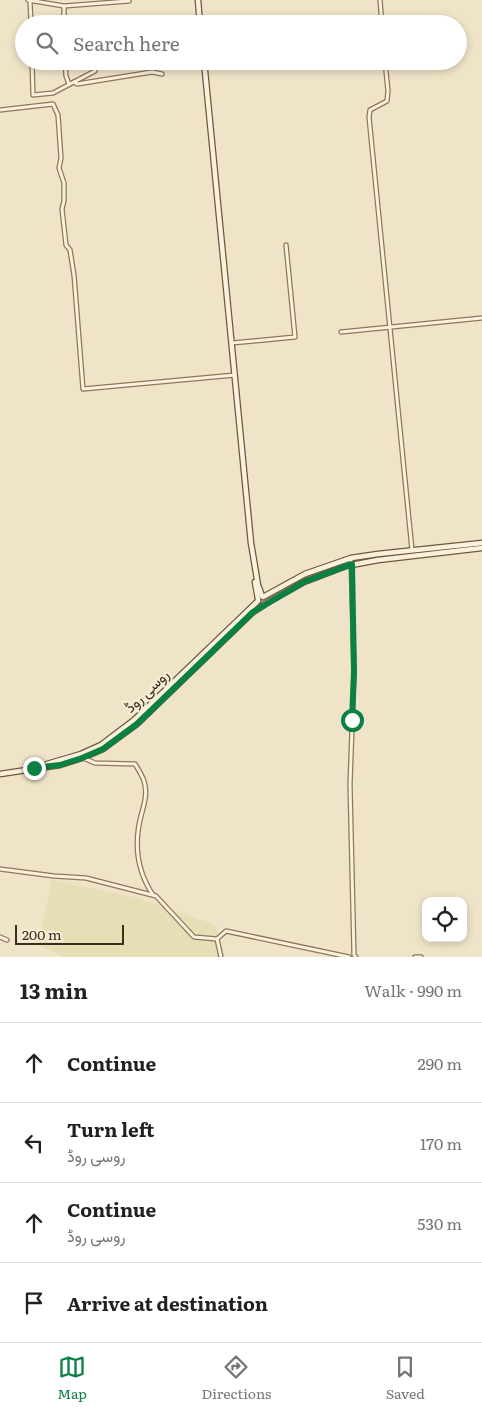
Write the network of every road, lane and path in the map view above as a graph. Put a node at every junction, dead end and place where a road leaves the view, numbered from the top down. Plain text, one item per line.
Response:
1 (29, 0) edge
2 (198, 0) edge
3 (380, 0) edge
4 (129, 1) edge
5 (64, 6) junction
6 (30, 15) edge
7 (64, 15) edge
8 (199, 15) edge
9 (381, 15) edge
10 (32, 70) edge
11 (66, 70) edge
12 (205, 70) edge
13 (386, 70) edge
14 (95, 71) dead end
15 (162, 74) dead end
16 (74, 82) junction
17 (69, 84) junction
18 (0, 110) edge
19 (286, 245) dead end
20 (482, 318) edge
21 (389, 327) junction
22 (341, 332) dead end
23 (231, 343) junction
24 (235, 375) junction
25 (482, 543) edge
26 (482, 548) edge
27 (412, 550) junction
28 (352, 558) junction
29 (352, 564) junction
30 (260, 598) junction
31 (265, 604) junction
32 (82, 758) junction
33 (34, 768) junction
34 (0, 774) edge
35 (0, 869) edge
36 (153, 896) junction
37 (0, 937) edge
38 (218, 939) junction
39 (7, 940) dead end
40 (221, 957) edge
41 (350, 957) edge
42 (356, 957) edge
43 (415, 957) edge
44 (421, 957) edge

1 - 5 street
1 - 6 street
2 - 8 main road
3 - 9 street
4 - 5 street
5 - 7 street
10 - 17 street
11 - 17 street
12 - 23 main road
13 - 21 street
14 - 16 street
15 - 16 street
16 - 17 street
18 - 24 street
19 - 23 street
20 - 21 street
21 - 22 street
21 - 27 street
23 - 24 main road
24 - 30 main road
25 - 27 main road, روسی روڈ
26 - 29 main road, روسی روڈ
27 - 28 main road, روسی روڈ
28 - 29 street
28 - 30 main road, روسی روڈ
29 - 31 main road, روسی روڈ
29 - 42 street
30 - 31 main road
30 - 33 main road, روسی روڈ
31 - 32 main road, روسی روڈ
32 - 33 main road, روسی روڈ
32 - 36 street
33 - 34 main road, روسی روڈ
35 - 36 street
36 - 38 street
37 - 39 street
38 - 40 street
38 - 41 street
43 - 44 street

